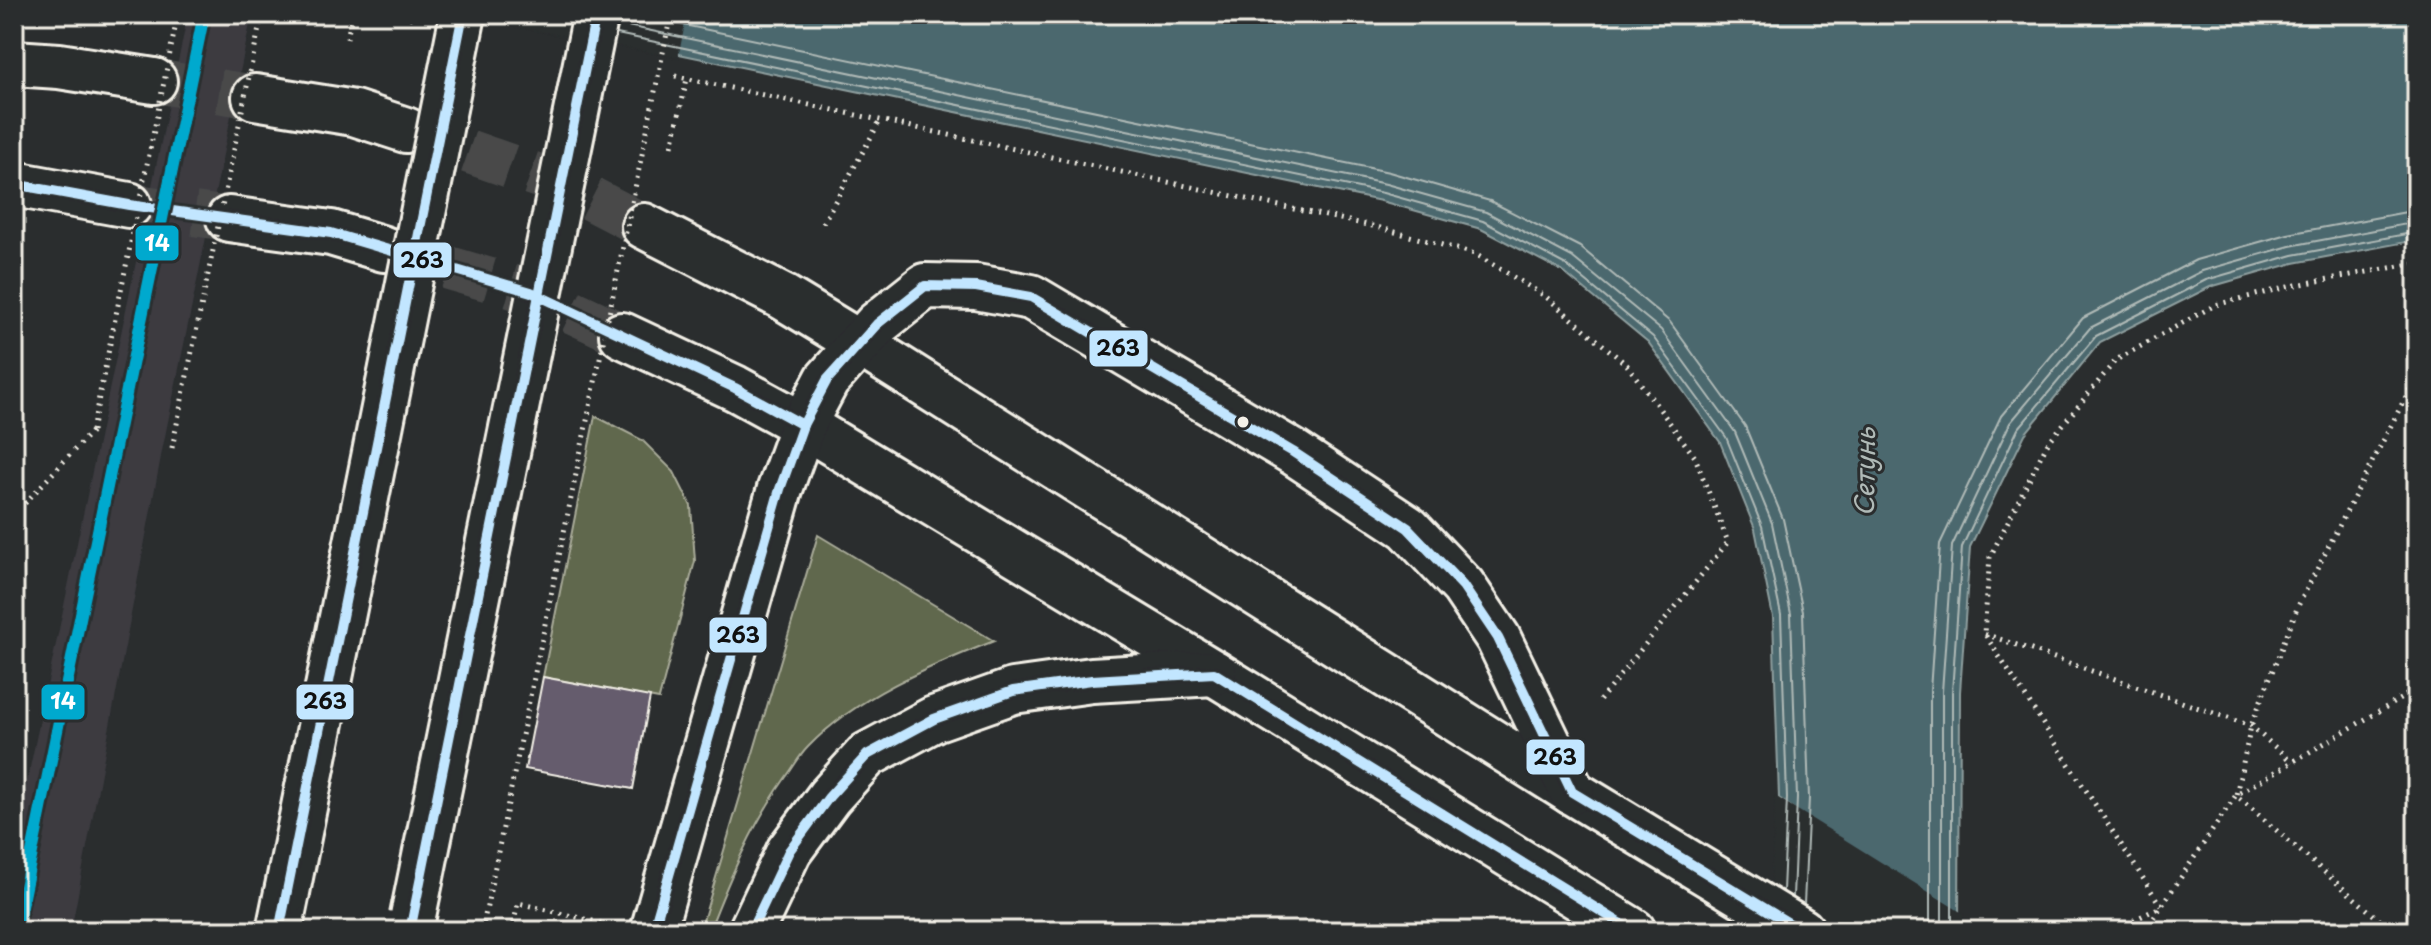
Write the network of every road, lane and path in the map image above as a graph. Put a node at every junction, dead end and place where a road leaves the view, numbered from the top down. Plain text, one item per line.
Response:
1 (178, 14) edge
2 (262, 14) edge
3 (352, 14) edge
4 (463, 14) edge
5 (596, 14) edge
6 (671, 14) edge
7 (347, 39) dead end
8 (14, 63) edge
9 (675, 76) dead end
10 (687, 79) junction
11 (154, 81) tunnel mouth
12 (255, 97) tunnel mouth
13 (880, 121) junction
14 (406, 130) tunnel mouth
15 (672, 146) dead end
16 (14, 184) edge
17 (129, 205) tunnel mouth
18 (229, 219) tunnel mouth
19 (823, 223) dead end
20 (644, 226) tunnel mouth
21 (384, 249) tunnel mouth
22 (2417, 263) edge
23 (622, 335) tunnel mouth
24 (859, 343) junction
25 (2417, 375) edge
26 (803, 425) junction
27 (172, 448) dead end
28 (14, 515) edge
29 (1984, 633) junction
30 (1214, 673) junction
31 (2417, 689) edge
32 (1596, 705) dead end
33 (2251, 726) junction
34 (2292, 762) junction
35 (1572, 792) junction
36 (2236, 795) junction
37 (2161, 906) junction
38 (283, 912) edge
39 (411, 924) edge
40 (611, 925) dead end
41 (482, 931) edge
42 (512, 931) edge
43 (653, 931) edge
44 (751, 931) edge
45 (1633, 931) edge
46 (1802, 931) edge
47 (2112, 931) edge
48 (2145, 931) edge
49 (2392, 931) edge

1 - 28 path, bridge
2 - 27 path, bridge
3 - 7 path
4 - 38 main road, bridge
5 - 39 main road, bridge
6 - 41 path, bridge
8 - 11 main road
9 - 10 path
10 - 13 path
10 - 15 path
12 - 14 main road
13 - 19 path
13 - 32 path
16 - 17 main road
18 - 21 main road
20 - 24 main road
22 - 29 path
23 - 26 main road
24 - 26 main road
24 - 35 main road
24 - 35 main road
25 - 33 path
26 - 30 main road
26 - 43 main road
29 - 33 path
29 - 37 path
30 - 44 main road
30 - 45 main road
31 - 34 path
33 - 34 path
33 - 36 path
34 - 36 path
35 - 46 main road
36 - 37 path
36 - 49 path
37 - 47 path
37 - 48 path
40 - 42 path

